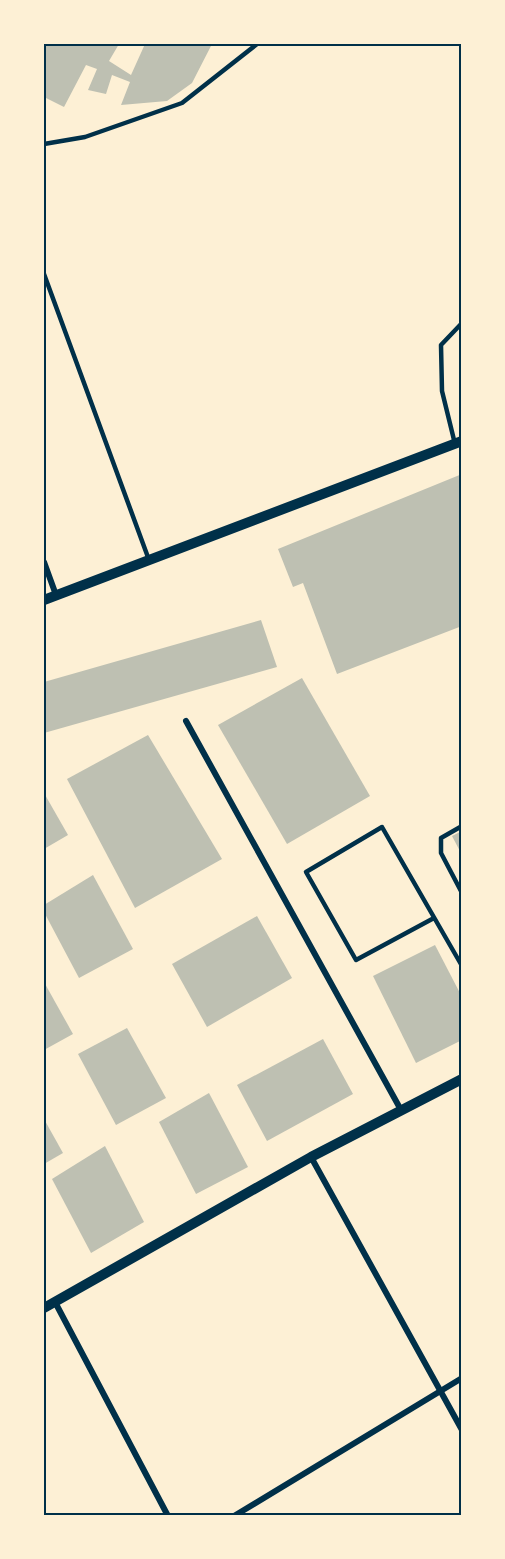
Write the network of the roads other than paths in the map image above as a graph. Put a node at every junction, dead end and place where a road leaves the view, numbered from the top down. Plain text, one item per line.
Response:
1 (257, 44) edge
2 (44, 144) edge
3 (44, 274) edge
4 (462, 323) edge
5 (458, 442) edge
6 (149, 560) junction
7 (44, 562) edge
8 (56, 595) junction
9 (44, 600) edge
10 (186, 721) dead end
11 (462, 826) edge
12 (462, 893) edge
13 (434, 918) junction
14 (462, 966) edge
15 (462, 1079) edge
16 (401, 1110) junction
17 (311, 1157) junction
18 (55, 1302) junction
19 (44, 1308) edge
20 (462, 1378) edge
21 (440, 1390) junction
22 (462, 1430) edge
23 (168, 1515) edge
24 (234, 1515) edge

1 - 2 lane
3 - 6 lane
4 - 5 lane
5 - 6 street
6 - 8 street
7 - 8 street
8 - 9 street
10 - 16 street
11 - 12 lane
13 - 13 lane
13 - 14 lane
15 - 16 street
16 - 17 street
17 - 18 street
17 - 21 street
18 - 19 street
18 - 23 street
20 - 21 street
21 - 22 street
21 - 24 street

